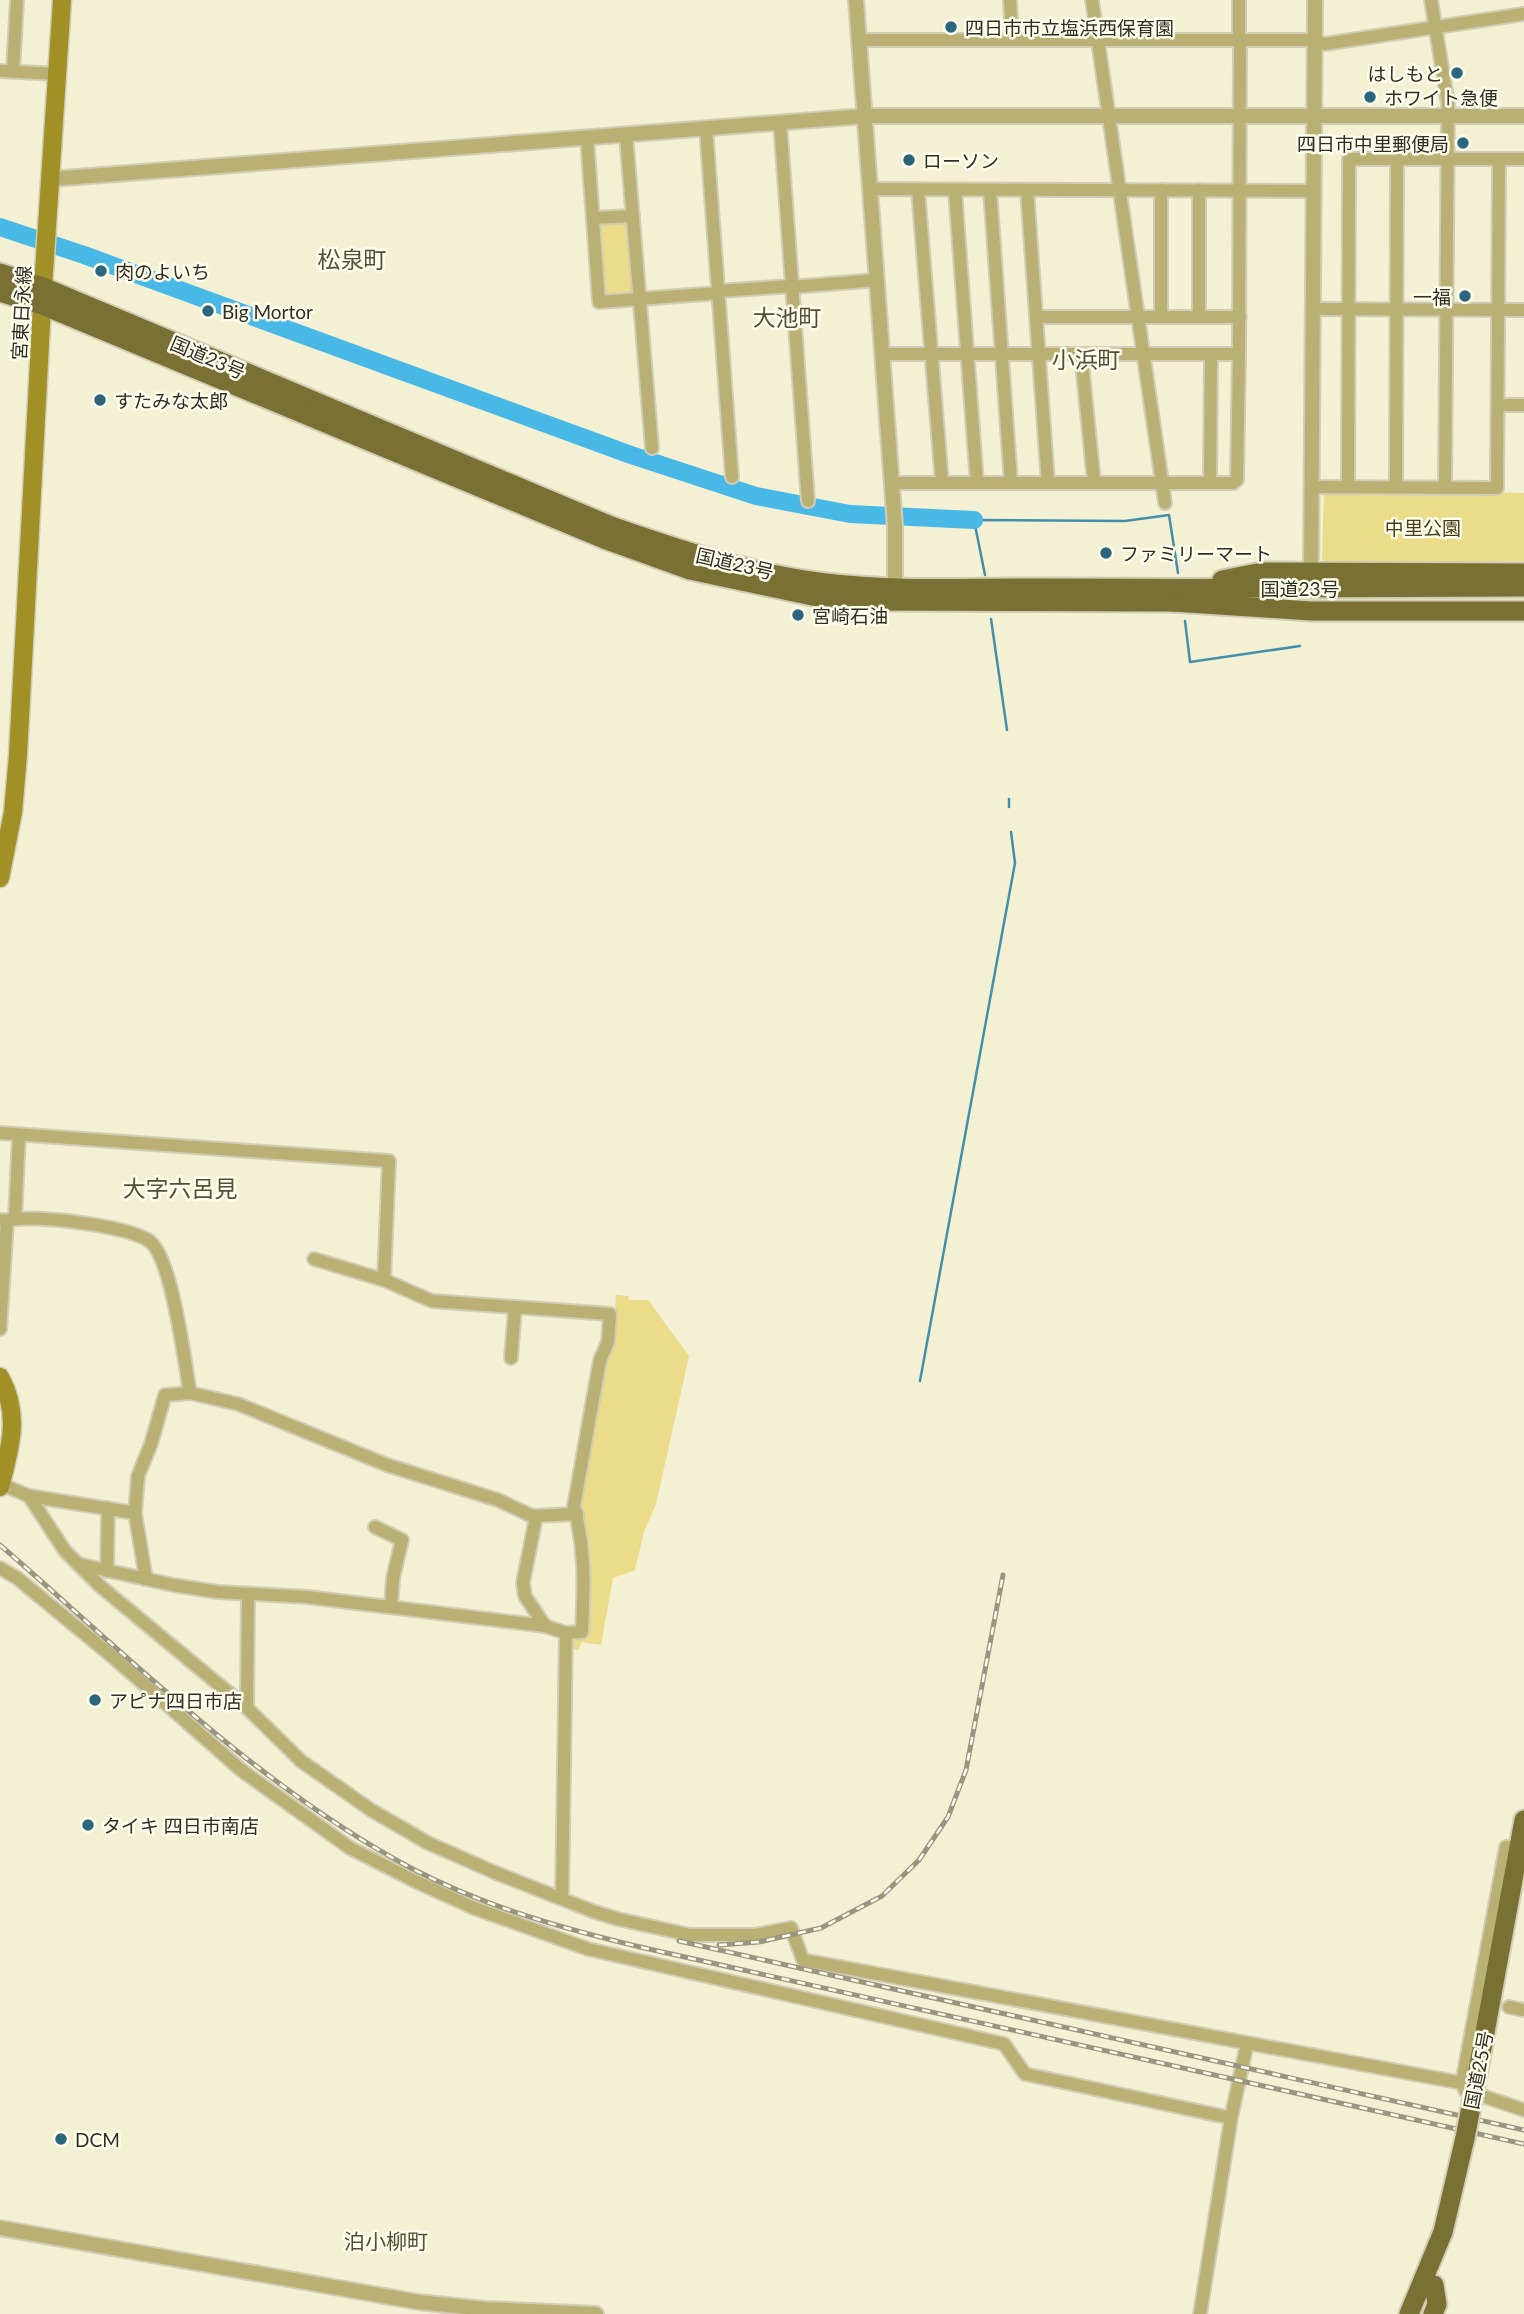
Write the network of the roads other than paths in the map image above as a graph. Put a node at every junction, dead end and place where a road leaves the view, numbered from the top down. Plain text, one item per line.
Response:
1 (17, 0) edge
2 (62, 0) edge
3 (856, 0) edge
4 (1010, 0) edge
5 (1092, 0) edge
6 (1239, 0) edge
7 (1315, 0) edge
8 (1431, 0) edge
9 (1524, 14) edge
10 (1435, 28) junction
11 (1012, 39) junction
12 (860, 40) junction
13 (1098, 40) junction
14 (1239, 40) junction
15 (1315, 40) junction
16 (7, 71) edge
17 (58, 74) junction
18 (1314, 115) junction
19 (865, 116) junction
20 (1108, 116) junction
21 (1238, 116) junction
22 (1448, 116) junction
23 (1524, 116) edge
24 (780, 122) junction
25 (706, 128) junction
26 (626, 135) junction
27 (587, 138) junction
28 (1397, 159) junction
29 (1447, 159) junction
30 (1499, 159) junction
31 (1524, 159) edge
32 (51, 179) junction
33 (870, 190) junction
34 (918, 190) junction
35 (954, 190) junction
36 (990, 190) junction
37 (1027, 190) junction
38 (1119, 190) junction
39 (1161, 190) junction
40 (1199, 190) junction
41 (1239, 190) junction
42 (1314, 191) junction
43 (633, 216) junction
44 (593, 218) junction
45 (0, 273) edge
46 (877, 280) junction
47 (792, 287) junction
48 (0, 292) edge
49 (718, 292) junction
50 (43, 296) junction
51 (639, 299) junction
52 (1314, 309) junction
53 (1349, 310) junction
54 (1397, 310) junction
55 (1446, 310) junction
56 (1498, 310) junction
57 (1524, 310) edge
58 (1037, 317) junction
59 (1137, 317) junction
60 (1161, 317) junction
61 (1199, 317) junction
62 (1240, 317) junction
63 (882, 354) junction
64 (931, 354) junction
65 (967, 354) junction
66 (1002, 354) junction
67 (1040, 354) junction
68 (1212, 354) junction
69 (1239, 354) junction
70 (1084, 355) junction
71 (1143, 355) junction
72 (1498, 405) junction
73 (1524, 405) edge
74 (652, 448) dead end
75 (732, 477) dead end
76 (1094, 482) junction
77 (1210, 482) junction
78 (892, 483) junction
79 (942, 483) junction
80 (977, 483) junction
81 (1012, 483) junction
82 (1048, 483) junction
83 (1162, 483) junction
84 (1313, 487) junction
85 (1348, 487) junction
86 (1396, 487) junction
87 (1445, 488) junction
88 (808, 500) dead end
89 (1165, 503) dead end
90 (1311, 573) junction
91 (1524, 573) edge
92 (1524, 587) edge
93 (895, 594) junction
94 (1172, 595) junction
95 (1524, 600) edge
96 (1524, 611) edge
97 (0, 878) edge
98 (0, 1133) edge
99 (19, 1135) junction
100 (7, 1220) edge
101 (314, 1259) dead end
102 (384, 1280) junction
103 (515, 1308) junction
104 (0, 1329) edge
105 (511, 1359) dead end
106 (0, 1377) edge
107 (190, 1393) junction
108 (0, 1486) edge
109 (29, 1496) junction
110 (108, 1508) junction
111 (135, 1513) junction
112 (577, 1514) junction
113 (536, 1517) junction
114 (374, 1527) dead end
115 (77, 1564) junction
116 (0, 1568) edge
117 (107, 1571) junction
118 (146, 1579) junction
119 (248, 1595) junction
120 (391, 1607) junction
121 (545, 1626) junction
122 (566, 1633) junction
123 (247, 1708) junction
124 (1524, 1819) edge
125 (1524, 1884) edge
126 (562, 1898) junction
127 (1509, 2007) dead end
128 (1524, 2010) edge
129 (1247, 2044) junction
130 (1473, 2090) junction
131 (1524, 2110) edge
132 (1231, 2118) junction
133 (0, 2228) edge
134 (1426, 2289) junction
135 (596, 2314) edge
136 (1200, 2314) edge
137 (1401, 2314) edge
138 (1409, 2314) edge
139 (1423, 2314) edge
140 (1433, 2314) edge

1 - 16 street
2 - 17 main road, 宮東日永線
3 - 12 street
4 - 11 street
5 - 13 street
6 - 14 street
7 - 15 street
8 - 10 street
9 - 10 street
10 - 15 street
10 - 22 street
11 - 12 street
11 - 13 street
12 - 19 street
13 - 14 street
13 - 20 street
14 - 15 street
14 - 21 street
15 - 18 street
16 - 17 street
17 - 32 main road, 宮東日永線
18 - 21 street
18 - 22 street
18 - 42 street
19 - 20 street
19 - 24 street
19 - 33 street
20 - 21 street
20 - 38 street
21 - 41 street
22 - 23 street
22 - 29 street
24 - 25 street
24 - 47 street
25 - 26 street
25 - 49 street
26 - 27 street
26 - 43 street
27 - 32 street
27 - 44 street
28 - 29 street
28 - 53 street
28 - 54 street
29 - 30 street
29 - 55 street
30 - 31 street
30 - 56 street
32 - 50 main road, 宮東日永線
33 - 34 street
33 - 46 street
34 - 35 street
34 - 64 street
35 - 36 street
35 - 65 street
36 - 37 street
36 - 66 street
37 - 38 street
37 - 58 street
38 - 39 street
38 - 59 street
39 - 40 street
39 - 60 street
40 - 41 street
40 - 61 street
41 - 42 street
41 - 62 street
42 - 52 street
43 - 44 street
43 - 51 street
44 - 51 street
45 - 50 highway, 国道23号
46 - 47 street
46 - 63 street
47 - 49 street
47 - 88 street
48 - 50 highway, 国道23号
49 - 51 street
49 - 75 street
50 - 93 highway, 国道23号
50 - 97 main road, 宮東日永線
51 - 74 street
52 - 53 street
52 - 84 street
53 - 54 street
53 - 85 street
54 - 55 street
54 - 86 street
55 - 56 street
55 - 87 street
56 - 57 street
56 - 72 street
58 - 59 street
58 - 67 street
59 - 60 street
59 - 71 street
60 - 61 street
61 - 62 street
62 - 69 street
63 - 64 street
63 - 78 street
64 - 65 street
64 - 79 street
65 - 66 street
65 - 80 street
66 - 67 street
66 - 81 street
67 - 70 street
67 - 82 street
68 - 69 street
68 - 71 street
68 - 77 street
69 - 77 street
70 - 71 street
70 - 76 street
71 - 83 street
72 - 73 street
72 - 87 street
76 - 82 street
76 - 83 street
77 - 83 street
78 - 79 street
78 - 93 street
79 - 80 street
80 - 81 street
81 - 82 street
83 - 89 street
84 - 85 street
84 - 90 street
85 - 86 street
86 - 87 street
90 - 91 highway
90 - 94 highway
92 - 94 highway, 国道23号
93 - 94 highway, 国道23号
94 - 95 highway, 国道23号
94 - 96 highway
98 - 99 street
99 - 100 street
99 - 102 street
100 - 104 street
100 - 107 street
101 - 102 street
102 - 103 street
103 - 105 street
103 - 112 street
106 - 108 main road
107 - 111 street
107 - 113 street
108 - 109 street
109 - 110 street
109 - 115 street
110 - 111 street
110 - 117 street
111 - 118 street
112 - 113 street
112 - 122 street
113 - 121 street
114 - 120 street
115 - 117 street
115 - 123 street
116 - 132 street
117 - 118 street
118 - 119 street
119 - 120 street
119 - 123 street
120 - 121 street
121 - 122 street
122 - 126 street
123 - 126 street
124 - 130 highway, 国道25号
125 - 130 highway, 国道25号
126 - 129 street
127 - 128 street
129 - 130 street
129 - 132 street
130 - 131 street
130 - 134 highway, 国道25号, bridge
132 - 136 street
133 - 135 street
134 - 137 highway
134 - 138 highway, 国道25号
134 - 139 highway, 国道25号
134 - 140 highway

